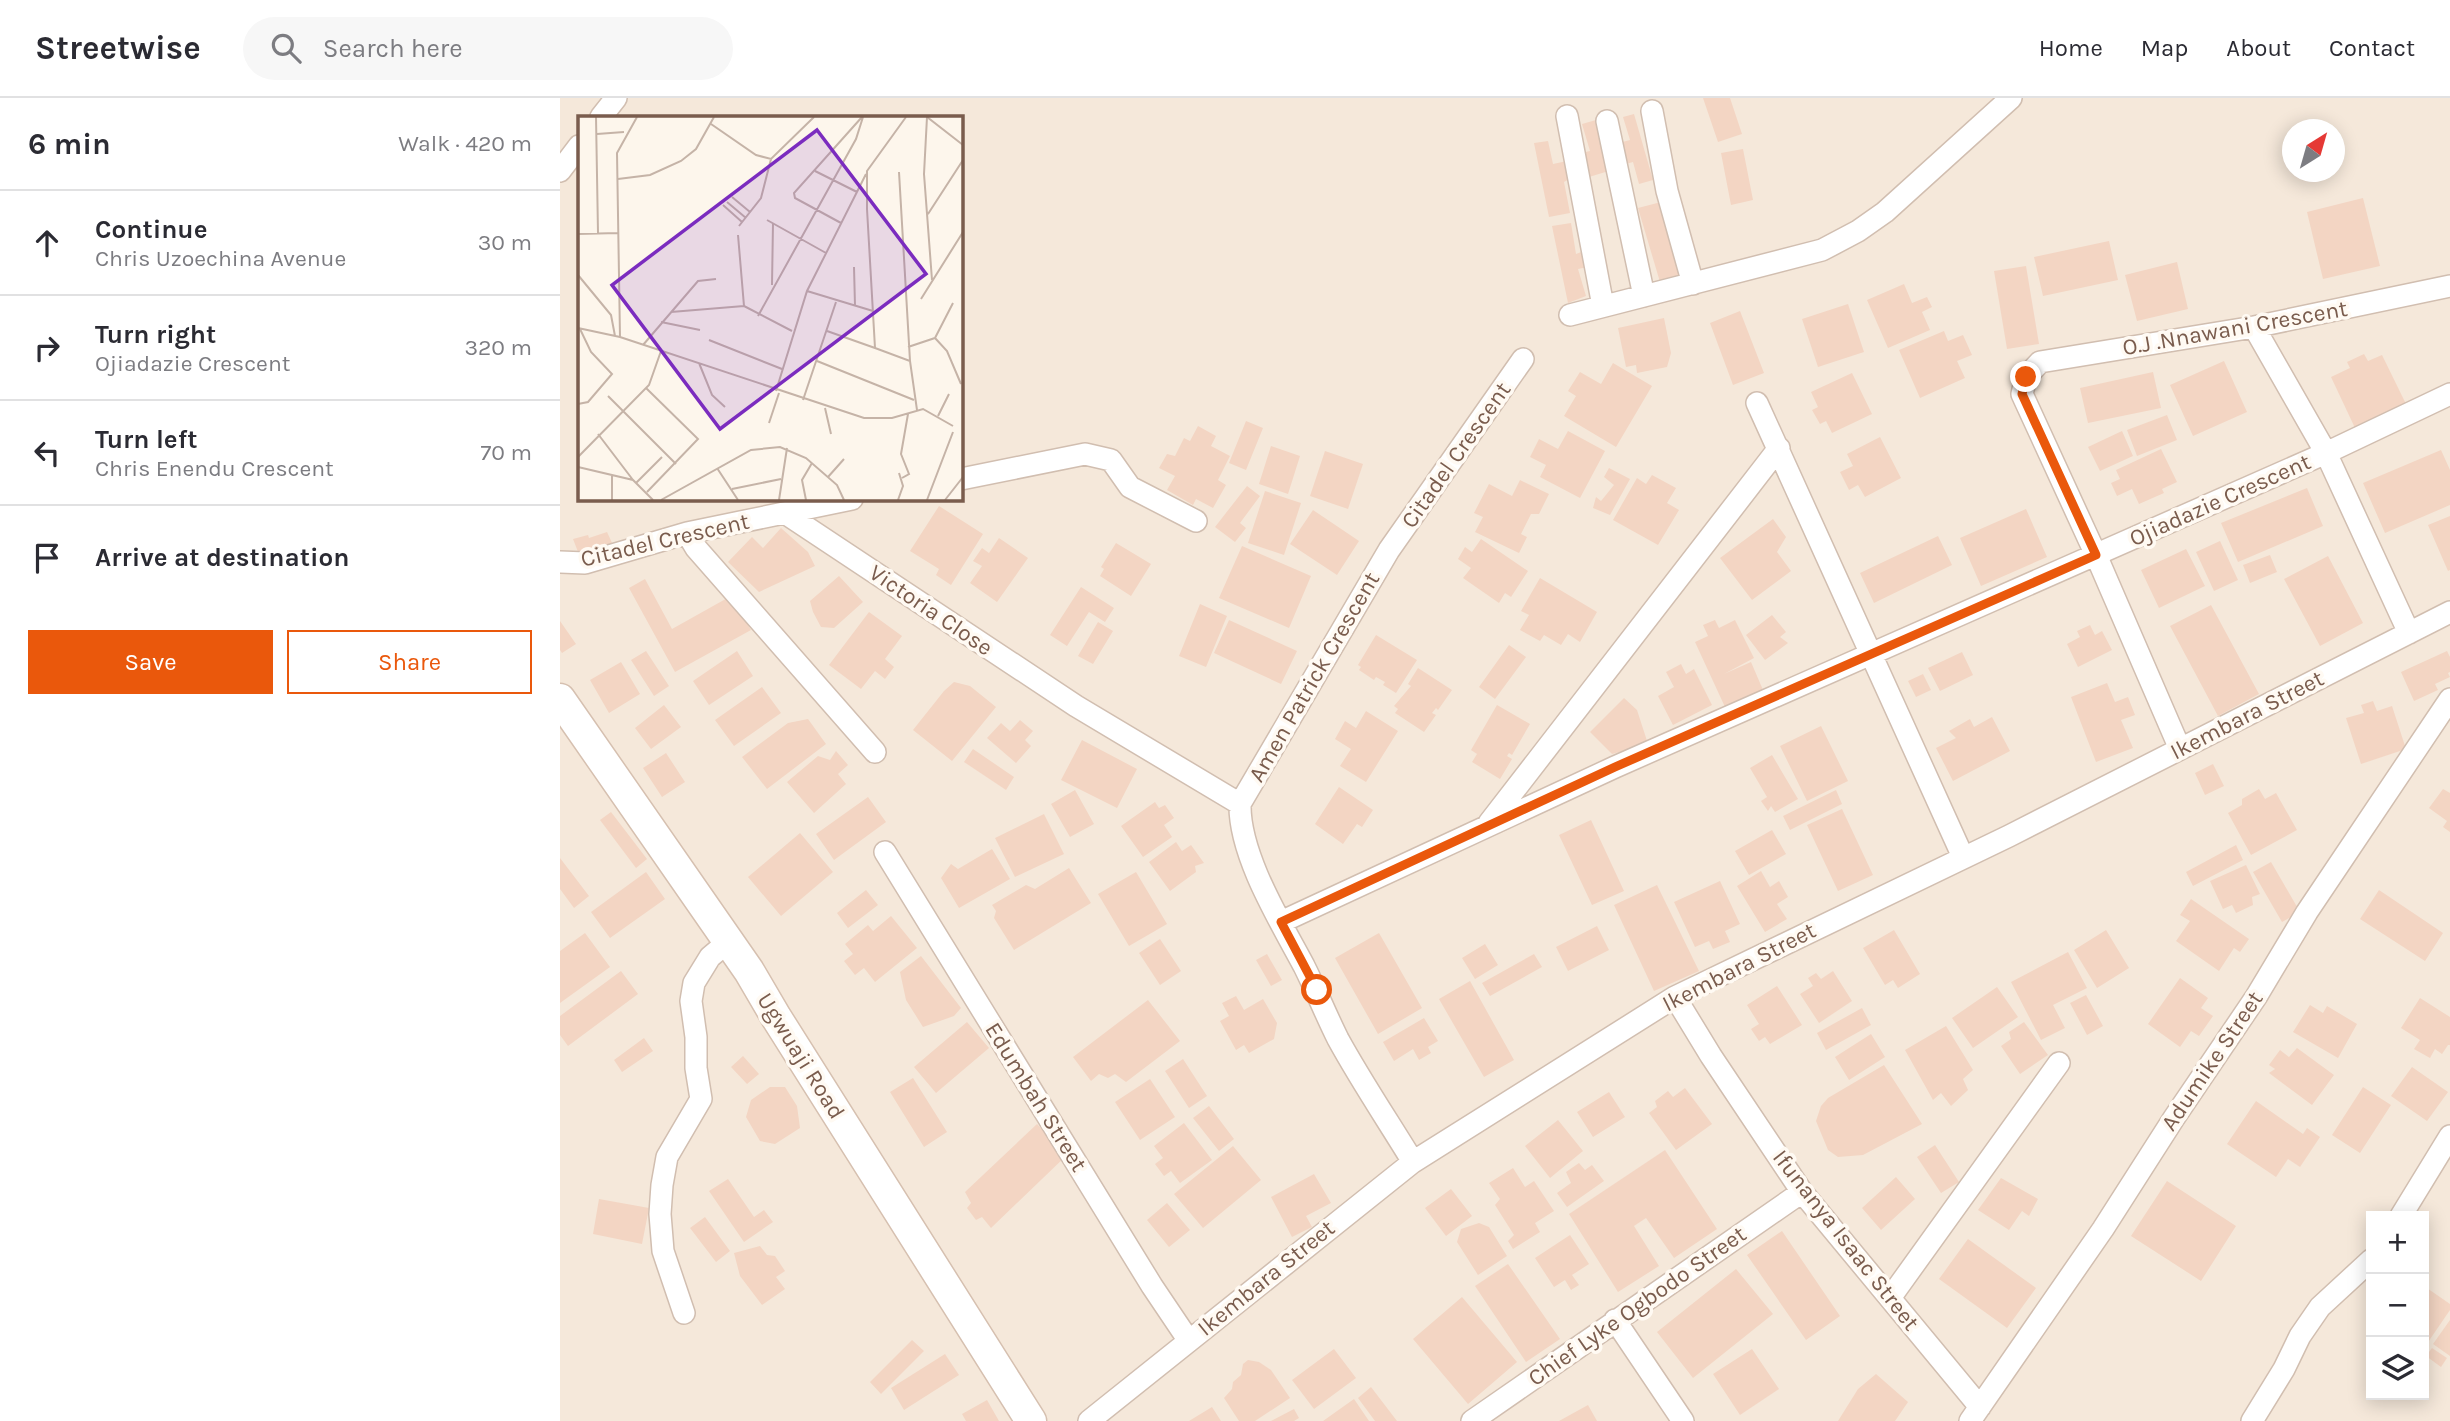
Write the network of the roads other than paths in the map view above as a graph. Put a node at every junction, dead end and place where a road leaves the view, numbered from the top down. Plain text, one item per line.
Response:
1 (616, 98) edge
2 (2011, 98) edge
3 (1652, 111) dead end
4 (602, 116) edge
5 (1567, 116) dead end
6 (1606, 121) dead end
7 (578, 147) edge
8 (560, 171) edge
9 (1693, 284) junction
10 (2450, 286) edge
11 (1644, 296) junction
12 (1602, 306) junction
13 (1570, 315) dead end
14 (2254, 327) junction
15 (1523, 359) dead end
16 (2450, 394) edge
17 (1757, 403) dead end
18 (1779, 448) junction
19 (2326, 453) junction
20 (962, 479) edge
21 (847, 500) edge
22 (785, 513) junction
23 (1196, 522) dead end
24 (687, 533) junction
25 (1389, 550) joint
26 (2096, 555) junction
27 (560, 562) edge
28 (2450, 612) edge
29 (2409, 633) junction
30 (1872, 654) junction
31 (560, 699) edge
32 (2450, 699) edge
33 (2180, 749) junction
34 (874, 752) dead end
35 (1240, 804) junction
36 (1486, 827) junction
37 (885, 852) dead end
38 (1963, 857) junction
39 (1281, 922) junction
40 (729, 941) junction
41 (1675, 997) junction
42 (2059, 1063) dead end
43 (2450, 1136) edge
44 (1413, 1162) junction
45 (1801, 1192) junction
46 (2404, 1211) edge
47 (2366, 1265) edge
48 (1890, 1298) junction
49 (684, 1313) dead end
50 (1615, 1321) junction
51 (1189, 1341) junction
52 (1975, 1414) edge
53 (1031, 1421) edge
54 (1089, 1421) edge
55 (1472, 1421) edge
56 (1683, 1421) edge
57 (2252, 1421) edge

1 - 4 street
2 - 9 street
3 - 9 street
5 - 12 street
6 - 11 street
7 - 8 street
9 - 11 street
10 - 14 street, O.J .Nnawani Crescent
11 - 12 street
12 - 13 street
14 - 19 street
14 - 26 street, O.J .Nnawani Crescent
15 - 25 street, Citadel Crescent
16 - 19 street, Ojiadazie Crescent
17 - 18 street
18 - 30 street
18 - 36 street
19 - 26 street, Ojiadazie Crescent
19 - 29 street
20 - 23 street
21 - 22 street, Citadel Crescent
22 - 24 street, Citadel Crescent
22 - 35 street, Victoria Close
24 - 27 street, Citadel Crescent
24 - 34 street
25 - 35 street, Amen Patrick Crescent
26 - 30 street, Ojiadazie Crescent
26 - 33 street
28 - 29 street, Ikembara Street
29 - 33 street, Ikembara Street
30 - 36 street, Ojiadazie Crescent
30 - 38 street
31 - 40 main road, Ugwuaji Road
32 - 52 street, Adumike Street
33 - 38 street, Ikembara Street
35 - 39 street
36 - 39 street, Ojiadazie Crescent
37 - 51 street, Edumbah Street
38 - 41 street, Ikembara Street
39 - 44 street
40 - 49 street
40 - 53 main road, Ugwuaji Road
41 - 44 street, Ikembara Street
41 - 45 street, Ifunanya Isaac Street
42 - 48 street
43 - 46 street
44 - 51 street, Ikembara Street
45 - 48 street, Ifunanya Isaac Street
45 - 50 street, Chief Lyke Ogbodo Street
47 - 57 street
48 - 52 street, Ifunanya Isaac Street
50 - 55 street, Chief Lyke Ogbodo Street
50 - 56 street
51 - 54 street, Ikembara Street

